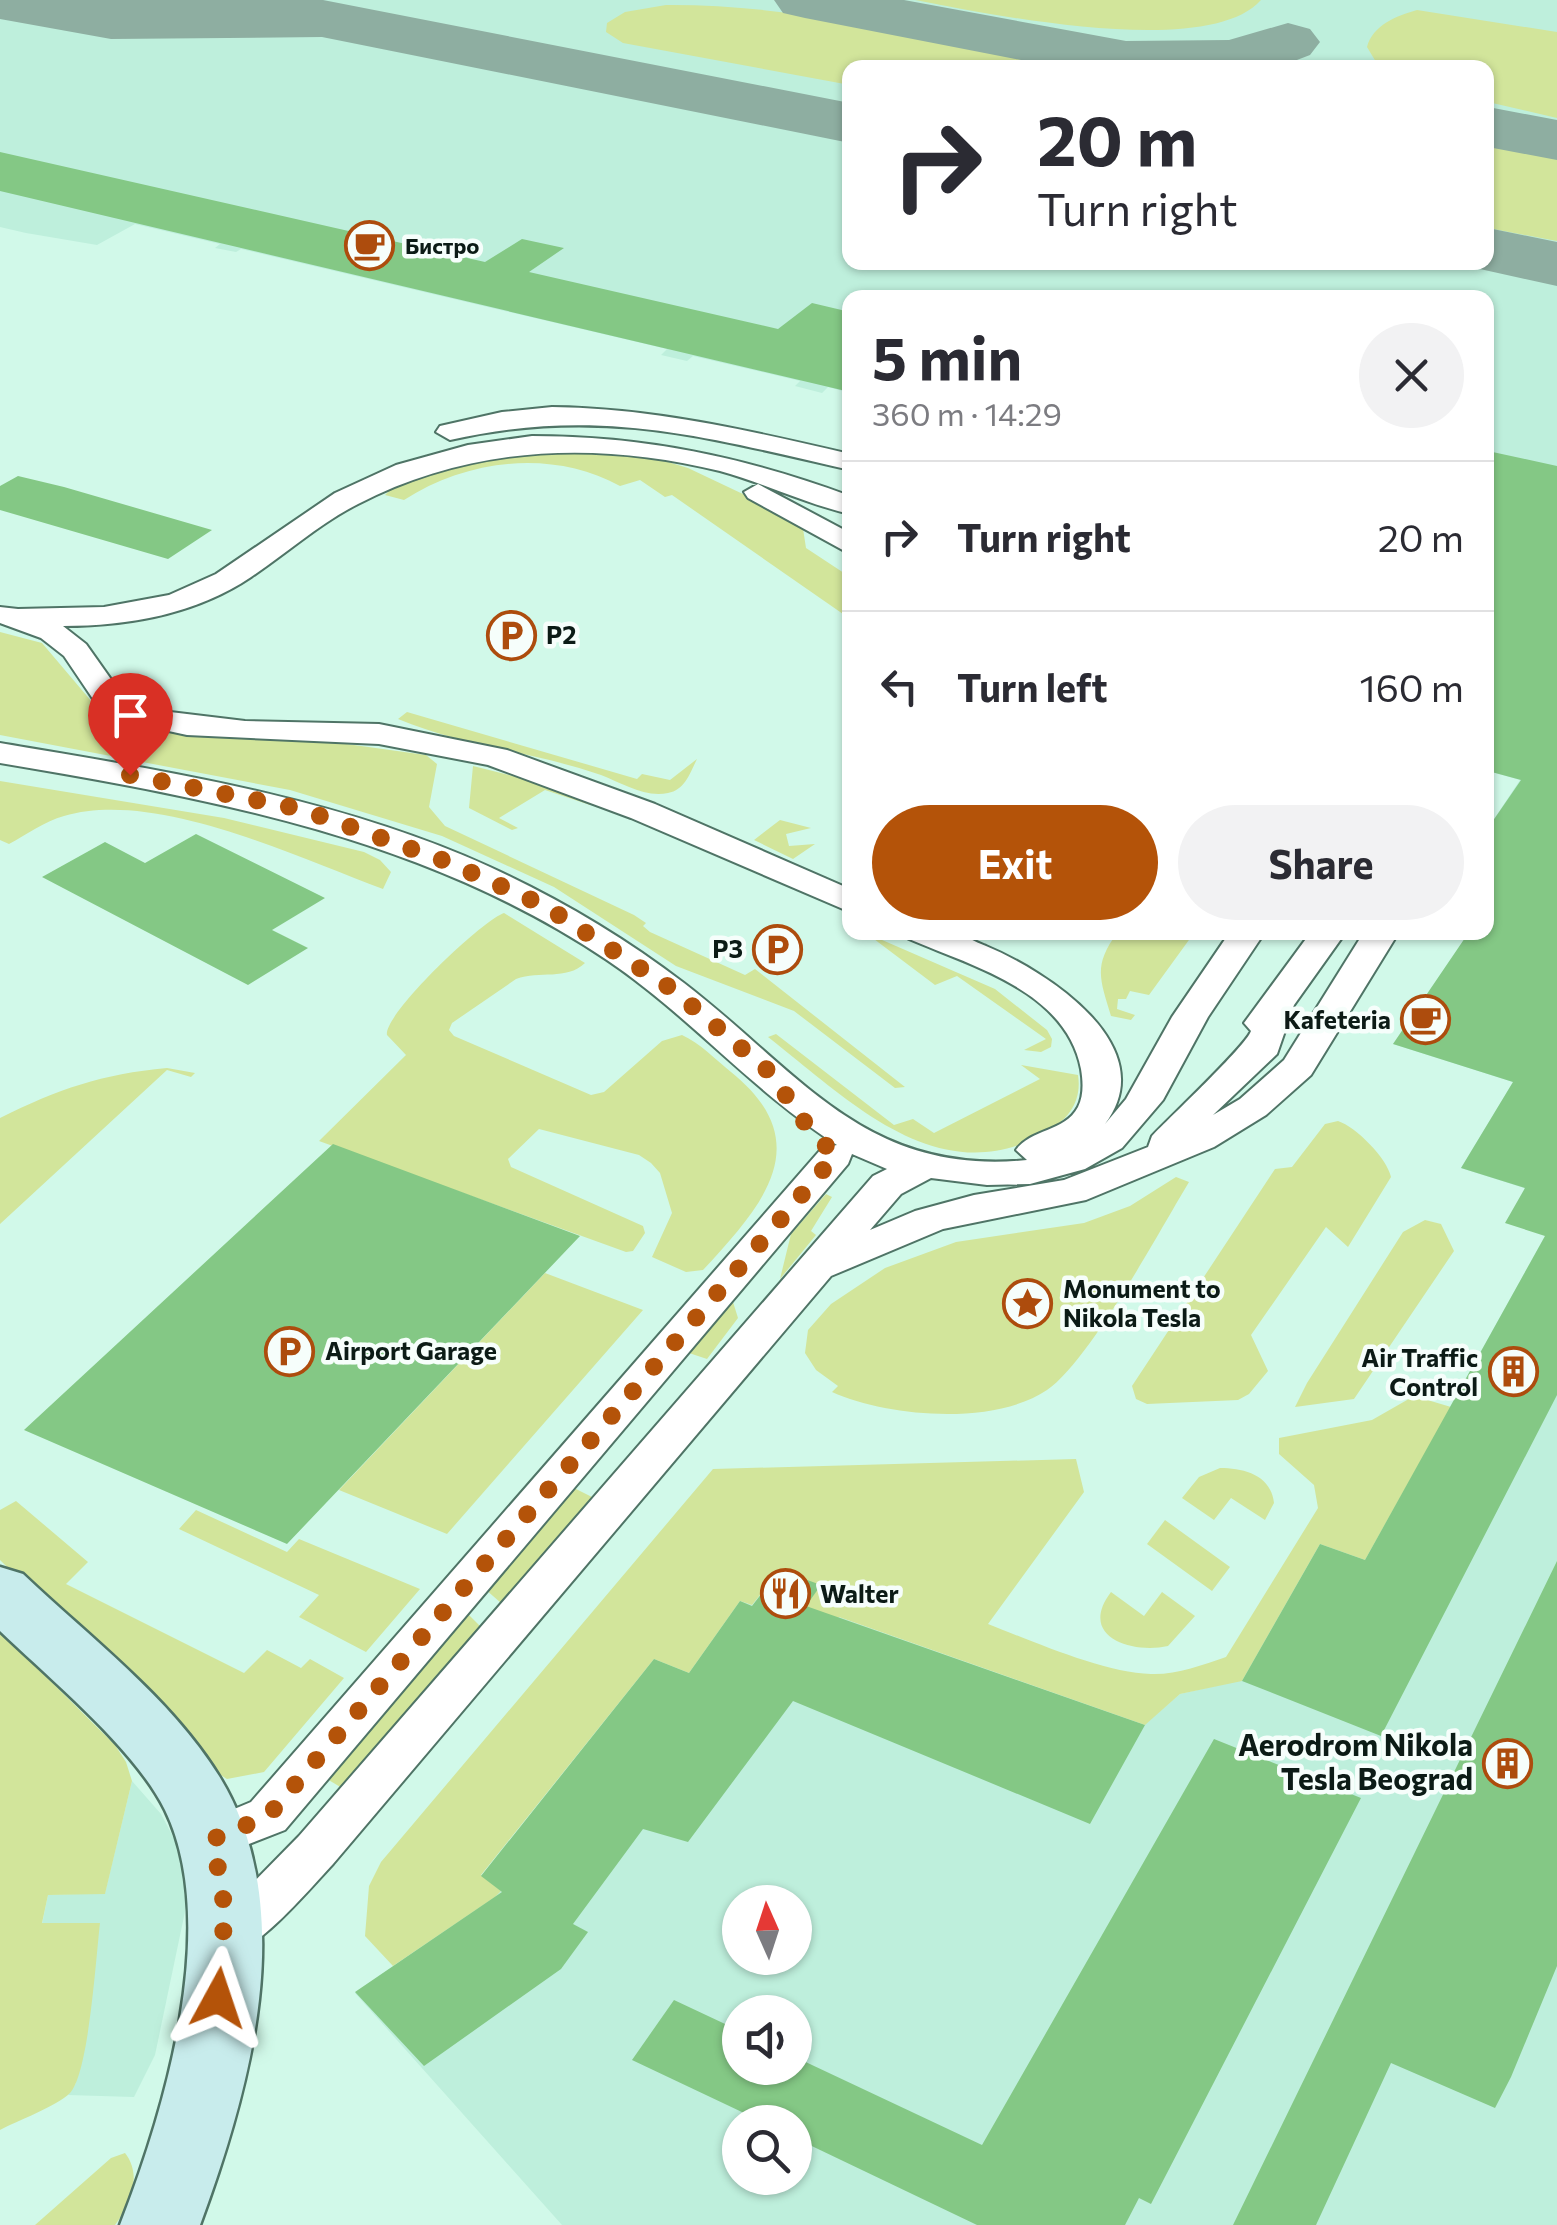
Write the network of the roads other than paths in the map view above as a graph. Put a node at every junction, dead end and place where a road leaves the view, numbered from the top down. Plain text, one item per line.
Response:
1 (629, 446) junction
2 (800, 458) junction
3 (842, 463) edge
4 (842, 491) edge
5 (842, 493) edge
6 (344, 500) junction
7 (842, 540) edge
8 (3, 615) edge
9 (0, 753) edge
10 (842, 898) edge
11 (938, 940) edge
12 (1216, 940) edge
13 (1243, 940) edge
14 (1269, 940) edge
15 (1323, 940) edge
16 (1377, 940) edge
17 (1172, 1050) junction
18 (772, 1074) junction
19 (835, 1156) junction
20 (1153, 1156) junction
21 (940, 1167) junction
22 (887, 1185) junction
23 (974, 1207) junction
24 (814, 1269) junction
25 (0, 1591) edge
26 (213, 1839) junction
27 (223, 1936) junction
28 (160, 2225) edge

1 - 5 street
1 - 6 street
1 - 7 street
2 - 3 street
2 - 4 street
2 - 6 street
6 - 8 street
8 - 10 street
9 - 18 street
11 - 21 street
12 - 17 street
13 - 17 street
14 - 17 street
15 - 20 street
16 - 20 street
17 - 21 street
18 - 19 street
18 - 21 street
19 - 22 street
19 - 26 street
20 - 23 street
21 - 22 street
22 - 23 street
22 - 24 street
23 - 24 street
24 - 27 street
25 - 26 street
26 - 27 street
27 - 28 street

